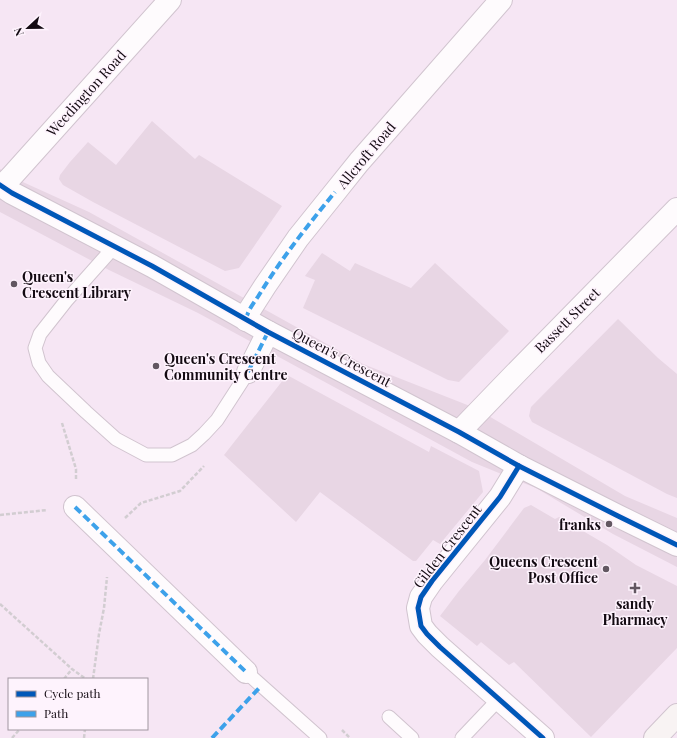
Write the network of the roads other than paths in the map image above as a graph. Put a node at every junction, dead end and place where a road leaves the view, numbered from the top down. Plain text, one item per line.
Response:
1 (170, 0) edge
2 (501, 0) edge
3 (0, 185) edge
4 (677, 209) edge
5 (114, 247) junction
6 (246, 320) junction
7 (268, 332) junction
8 (248, 372) joint
9 (459, 432) junction
10 (519, 466) junction
11 (75, 507) road end
12 (677, 545) edge
13 (246, 672) joint
14 (499, 699) junction
15 (677, 715) edge
16 (389, 717) dead end
17 (320, 738) edge
18 (412, 738) edge
19 (462, 738) edge
20 (543, 738) edge
21 (655, 738) edge

1 - 3 street, Weedington Road
2 - 6 street, Allcroft Road
3 - 5 street, Queen's Crescent
4 - 9 street, Bassett Street
5 - 6 street, Queen's Crescent
5 - 8 lane
6 - 7 street, Queen's Crescent
7 - 8 street
7 - 9 street, Queen's Crescent
9 - 10 street, Queen's Crescent
10 - 12 street, Queen's Crescent
10 - 14 street, Gilden Crescent
11 - 13 street
13 - 17 lane
14 - 19 lane
14 - 20 street, Gilden Crescent
15 - 21 main road
16 - 18 lane

